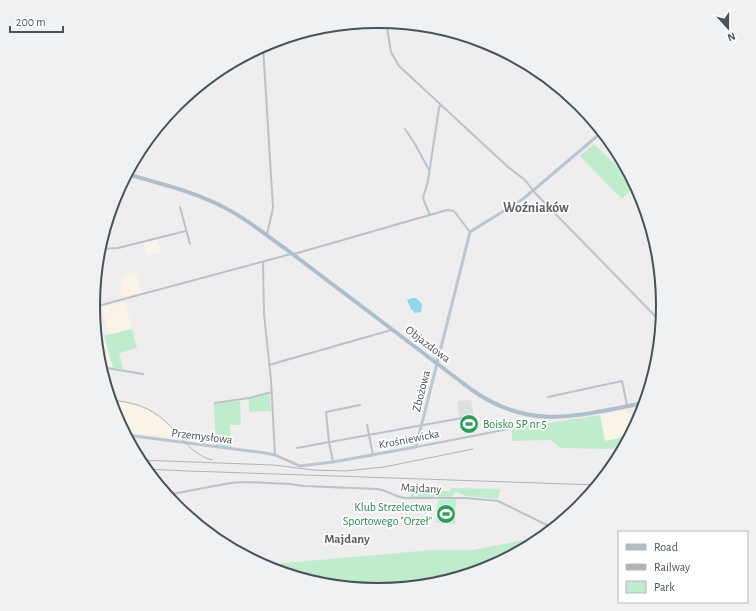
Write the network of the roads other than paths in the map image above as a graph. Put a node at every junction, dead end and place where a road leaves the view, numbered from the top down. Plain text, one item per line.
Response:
1 (387, 29) edge
2 (263, 53) edge
3 (440, 106) junction
4 (404, 129) dead end
5 (597, 136) edge
6 (430, 171) junction
7 (133, 176) edge
8 (534, 191) junction
9 (180, 208) dead end
10 (430, 215) junction
11 (186, 231) junction
12 (470, 232) junction
13 (267, 235) junction
14 (190, 244) dead end
15 (107, 249) edge
16 (292, 254) junction
17 (263, 262) junction
18 (100, 305) edge
19 (655, 316) edge
20 (392, 330) junction
21 (437, 364) junction
22 (269, 365) junction
23 (108, 369) edge
24 (143, 374) dead end
25 (272, 392) junction
26 (548, 397) dead end
27 (215, 403) dead end
28 (637, 404) edge
29 (360, 405) dead end
30 (627, 406) junction
31 (546, 417) junction
32 (462, 418) dead end
33 (367, 425) dead end
34 (422, 425) junction
35 (369, 434) junction
36 (133, 436) edge
37 (329, 442) junction
38 (416, 447) junction
39 (297, 448) dead end
40 (275, 455) junction
41 (373, 455) junction
42 (333, 462) junction
43 (174, 494) edge
44 (548, 525) edge

1 - 3 street
2 - 13 street
3 - 6 street
3 - 8 street
4 - 6 street
5 - 8 street
6 - 10 street
7 - 13 main road, Objazdowa
8 - 12 street
8 - 19 street
9 - 11 street
10 - 12 street
10 - 16 street
11 - 14 street
11 - 15 street
12 - 21 street, Zbożowa
13 - 16 main road, Objazdowa
16 - 17 street
16 - 20 main road, Objazdowa
17 - 18 street
17 - 22 street
20 - 21 main road, Objazdowa
20 - 22 street
21 - 31 main road, Objazdowa
21 - 34 street, Zbożowa
22 - 25 street
23 - 24 street
25 - 27 street
25 - 40 street
26 - 30 street
28 - 30 main road, Objazdowa
29 - 37 street
30 - 31 main road, Objazdowa
31 - 38 street, Krośniewicka
32 - 34 street
33 - 35 street
34 - 35 street
34 - 38 street, Zbożowa
35 - 37 street
35 - 41 street
36 - 40 street, Przemysłowa
37 - 39 street
37 - 42 street
38 - 41 street, Krośniewicka
40 - 42 street, Krośniewicka
41 - 42 street, Krośniewicka
43 - 44 street, Majdany

